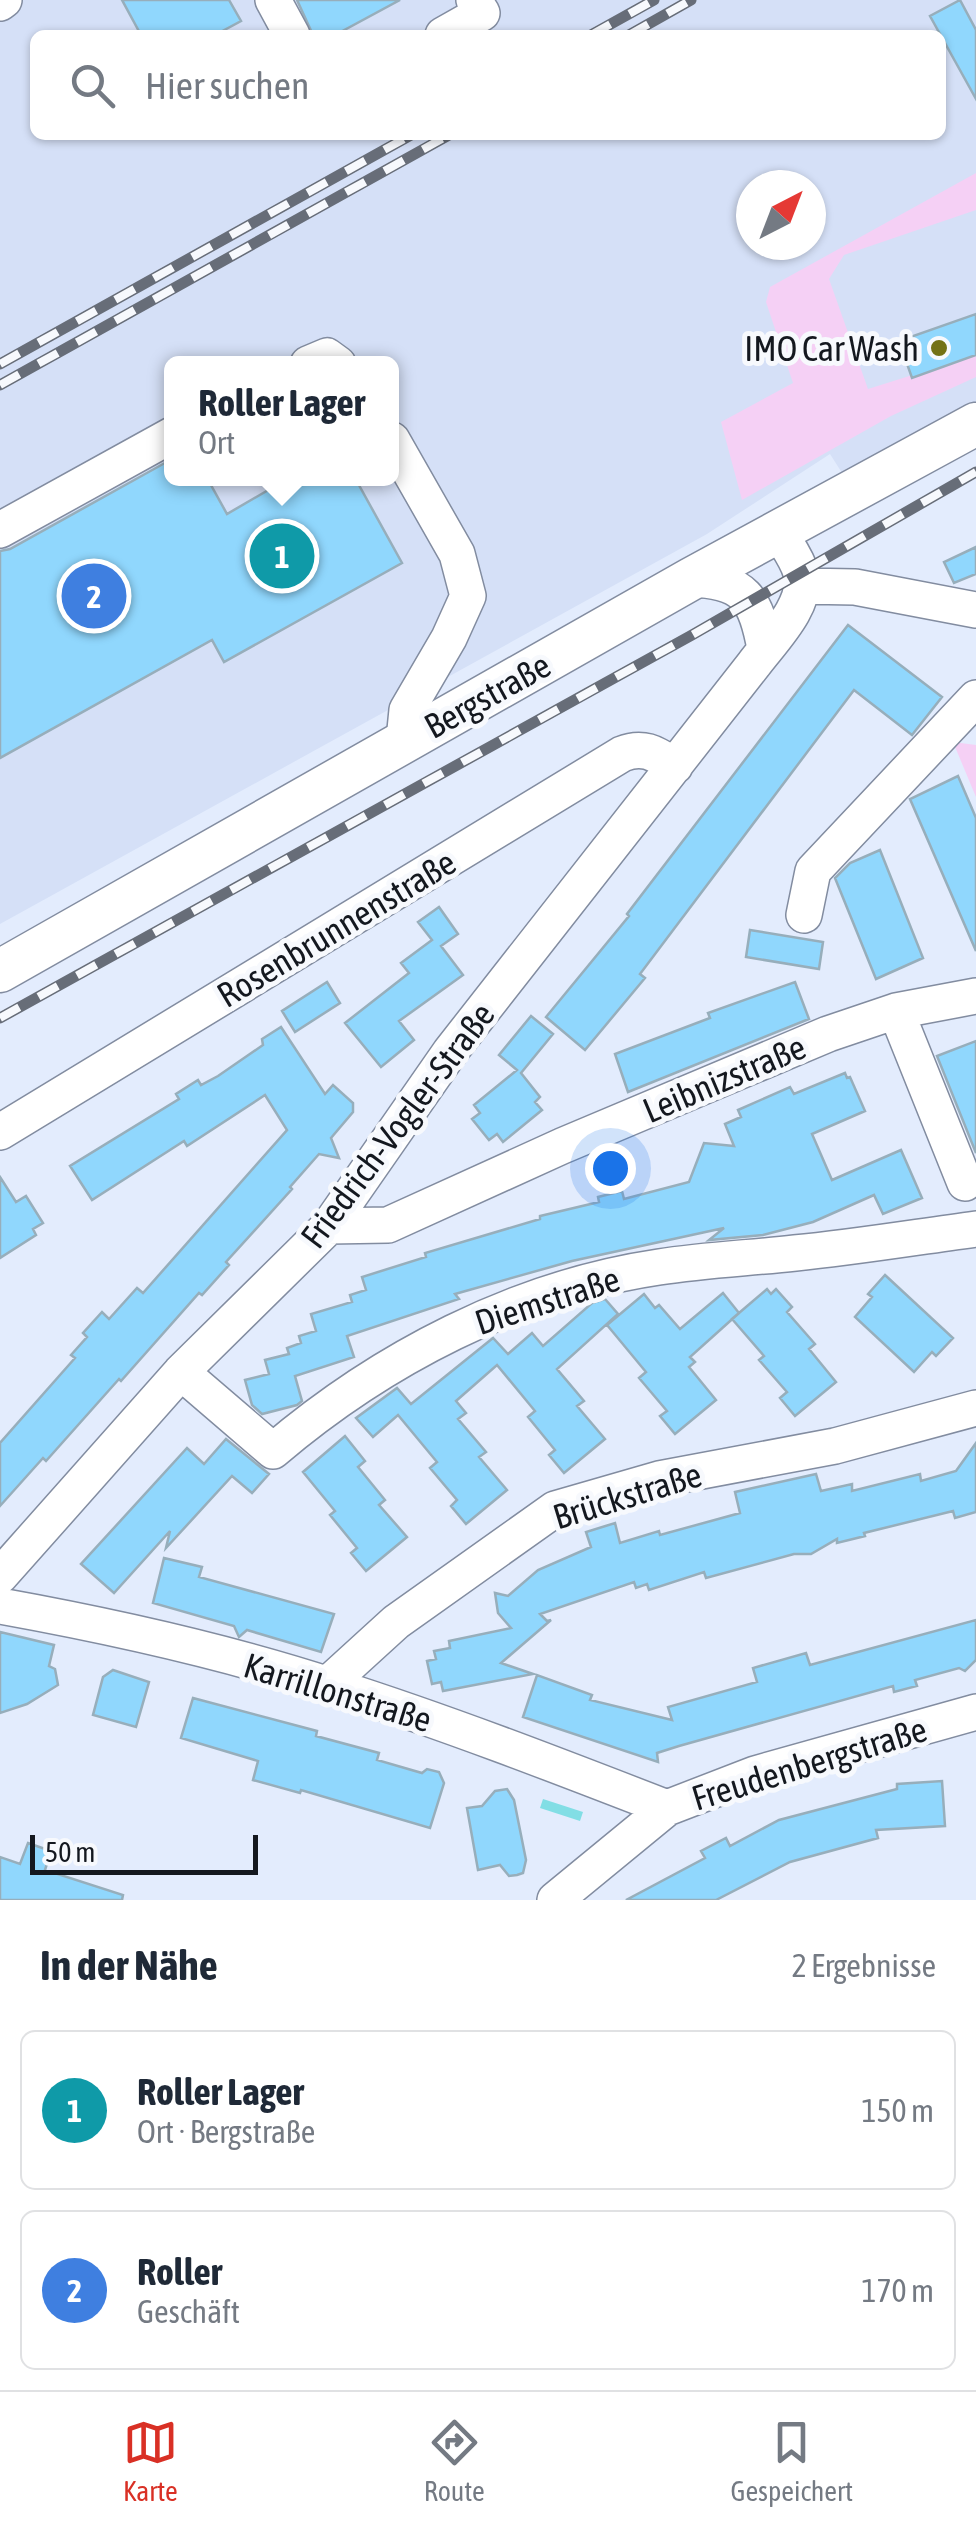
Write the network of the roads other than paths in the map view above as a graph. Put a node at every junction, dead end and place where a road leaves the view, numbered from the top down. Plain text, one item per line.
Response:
1 (273, 0) edge
2 (474, 0) edge
3 (289, 30) edge
4 (452, 30) edge
5 (976, 424) edge
6 (164, 439) edge
7 (399, 452) edge
8 (0, 530) edge
9 (778, 530) junction
10 (691, 579) junction
11 (802, 586) junction
12 (976, 610) edge
13 (765, 649) junction
14 (976, 698) edge
15 (409, 739) junction
16 (676, 766) junction
17 (804, 915) dead end
18 (0, 971) edge
19 (976, 996) edge
20 (896, 1010) junction
21 (0, 1132) edge
22 (965, 1184) dead end
23 (329, 1226) junction
24 (976, 1228) edge
25 (181, 1372) junction
26 (976, 1408) edge
27 (0, 1576) edge
28 (0, 1606) edge
29 (328, 1684) junction
30 (976, 1712) edge
31 (937, 1724) junction
32 (976, 1741) edge
33 (667, 1808) junction
34 (554, 1900) edge

1 - 3 street
2 - 4 street
5 - 9 main road, Bergstraße
6 - 8 street
7 - 15 street
9 - 10 main road, Bergstraße
9 - 11 street
10 - 13 street
10 - 15 main road, Bergstraße
11 - 12 street
11 - 13 street, Friedrich-Vogler-Straße
13 - 16 street, Friedrich-Vogler-Straße
14 - 17 street
15 - 18 main road, Bergstraße
16 - 21 street, Rosenbrunnenstraße
16 - 23 street, Friedrich-Vogler-Straße
19 - 20 street, Leibnizstraße
20 - 22 street
20 - 23 street, Leibnizstraße
23 - 25 street, Friedrich-Vogler-Straße
24 - 25 street, Diemstraße
25 - 27 street, Friedrich-Vogler-Straße
26 - 29 street, Brückstraße
28 - 29 street, Karrillonstraße
29 - 33 street, Karrillonstraße
30 - 31 street, Freudenbergstraße
31 - 32 street
31 - 33 street, Freudenbergstraße
33 - 34 street, Freudenbergstraße

